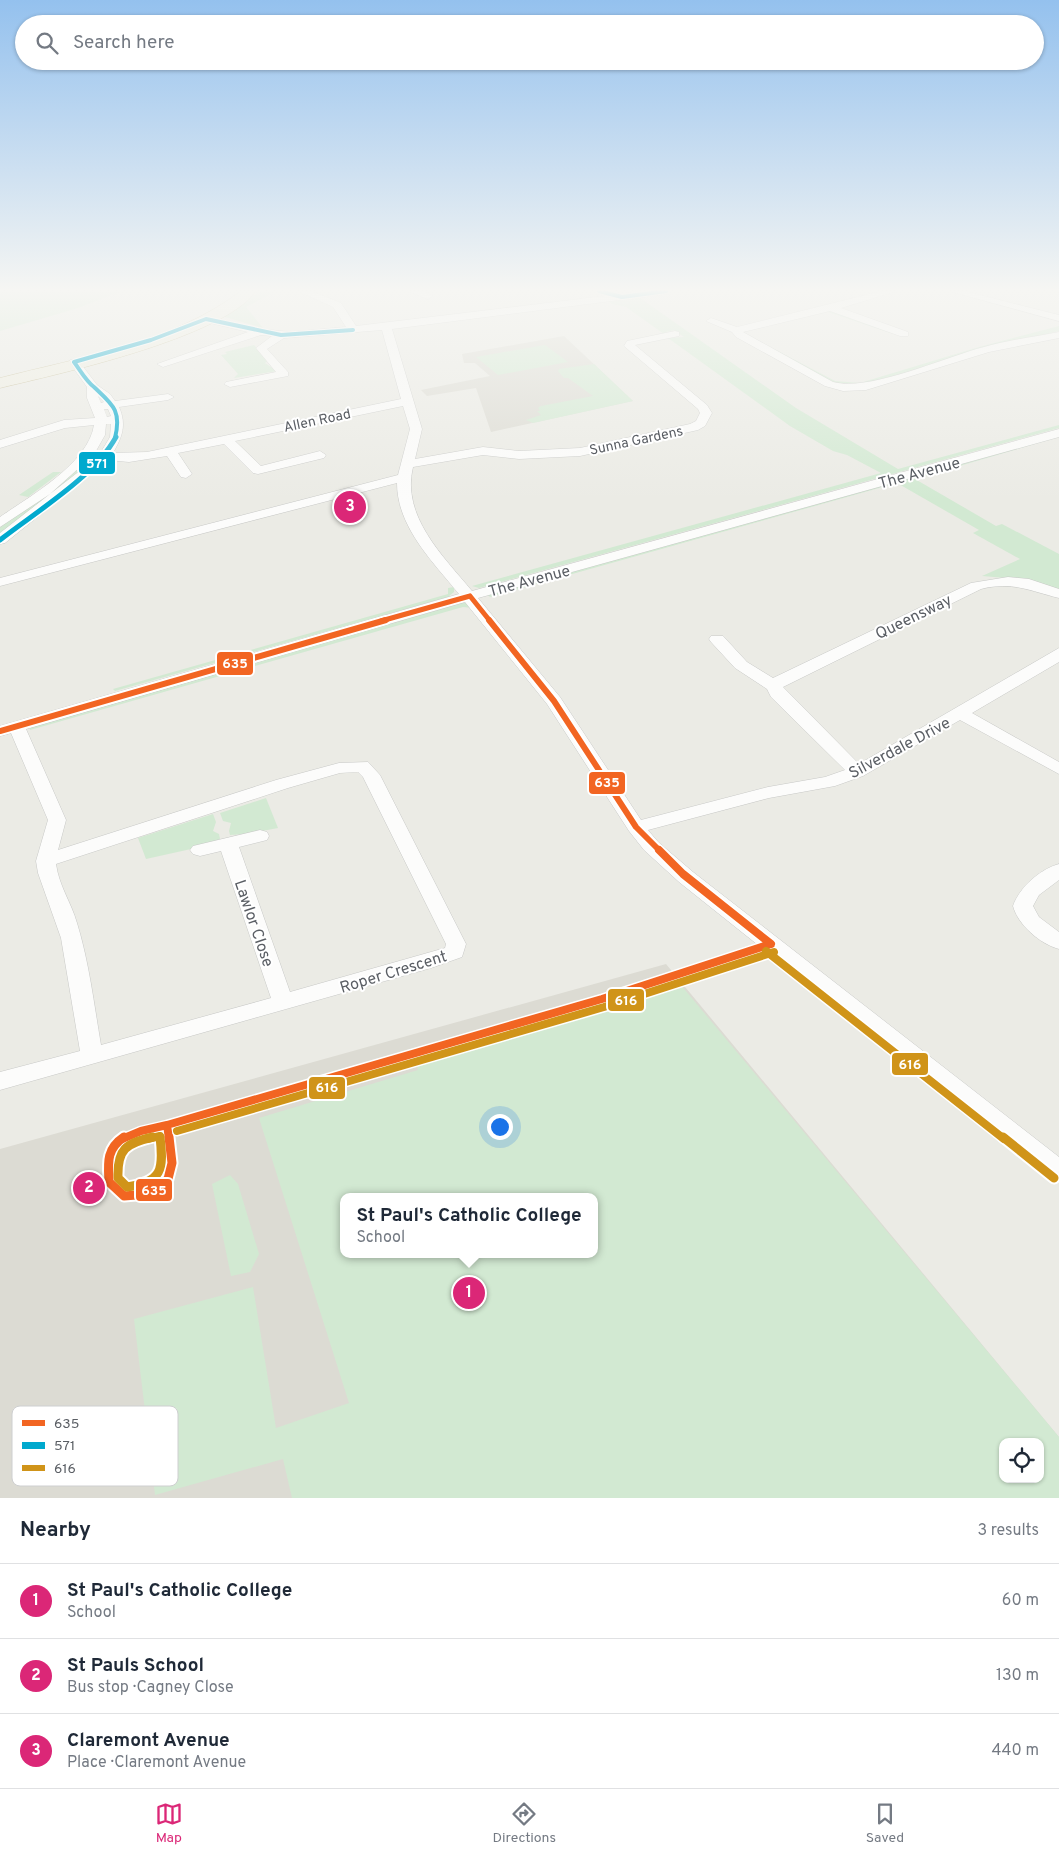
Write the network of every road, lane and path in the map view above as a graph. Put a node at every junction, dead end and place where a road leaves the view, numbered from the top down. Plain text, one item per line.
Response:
1 (78, 361) edge
2 (171, 361) edge
3 (273, 361) edge
4 (396, 361) edge
5 (647, 361) edge
6 (787, 361) edge
7 (948, 361) edge
8 (74, 362) junction
9 (163, 364) dead end
10 (0, 383) edge
11 (230, 383) dead end
12 (92, 387) junction
13 (168, 397) dead end
14 (408, 401) junction
15 (112, 405) junction
16 (98, 406) junction
17 (118, 419) junction
18 (102, 420) junction
19 (1059, 433) edge
20 (226, 439) junction
21 (0, 444) edge
22 (170, 451) junction
23 (88, 454) junction
24 (320, 455) dead end
25 (104, 457) junction
26 (405, 471) junction
27 (186, 474) dead end
28 (0, 523) edge
29 (0, 540) edge
30 (0, 582) edge
31 (1059, 594) edge
32 (470, 596) junction
33 (717, 639) dead end
34 (1059, 653) edge
35 (774, 686) junction
36 (962, 714) junction
37 (8, 728) edge
38 (1059, 769) edge
39 (858, 772) junction
40 (636, 827) junction
41 (260, 836) dead end
42 (228, 844) junction
43 (200, 850) dead end
44 (46, 861) junction
45 (1059, 870) edge
46 (1059, 942) edge
47 (283, 1002) junction
48 (92, 1056) junction
49 (0, 1081) edge
50 (1059, 1171) edge

1 - 8 highway
2 - 9 street
3 - 11 street
4 - 14 street
5 - 26 street, Sunna Gardens
6 - 7 street
8 - 10 highway
8 - 12 street
12 - 15 street
12 - 16 street
13 - 15 street
14 - 20 street, Allen Road
14 - 26 street
15 - 16 street
15 - 17 street
16 - 18 street
17 - 18 street
17 - 25 street
18 - 21 street
18 - 23 street
19 - 32 street, The Avenue
20 - 22 street, Allen Road
20 - 24 street
22 - 25 street, Allen Road
22 - 27 street
23 - 25 street, Allen Road
23 - 28 street
25 - 29 street
26 - 30 street
26 - 32 street
31 - 35 street, Queensway
32 - 37 street, The Avenue
32 - 40 street
33 - 35 street
34 - 36 street, Silverdale Drive
35 - 39 street
36 - 38 street
36 - 39 street, Silverdale Drive
37 - 44 street
39 - 40 street, Silverdale Drive
40 - 50 street
41 - 42 street
42 - 43 street
42 - 47 street, Lawlor Close
44 - 47 street, Roper Crescent
44 - 48 street
45 - 46 street
47 - 48 street, Roper Crescent
48 - 49 street, Roper Crescent

